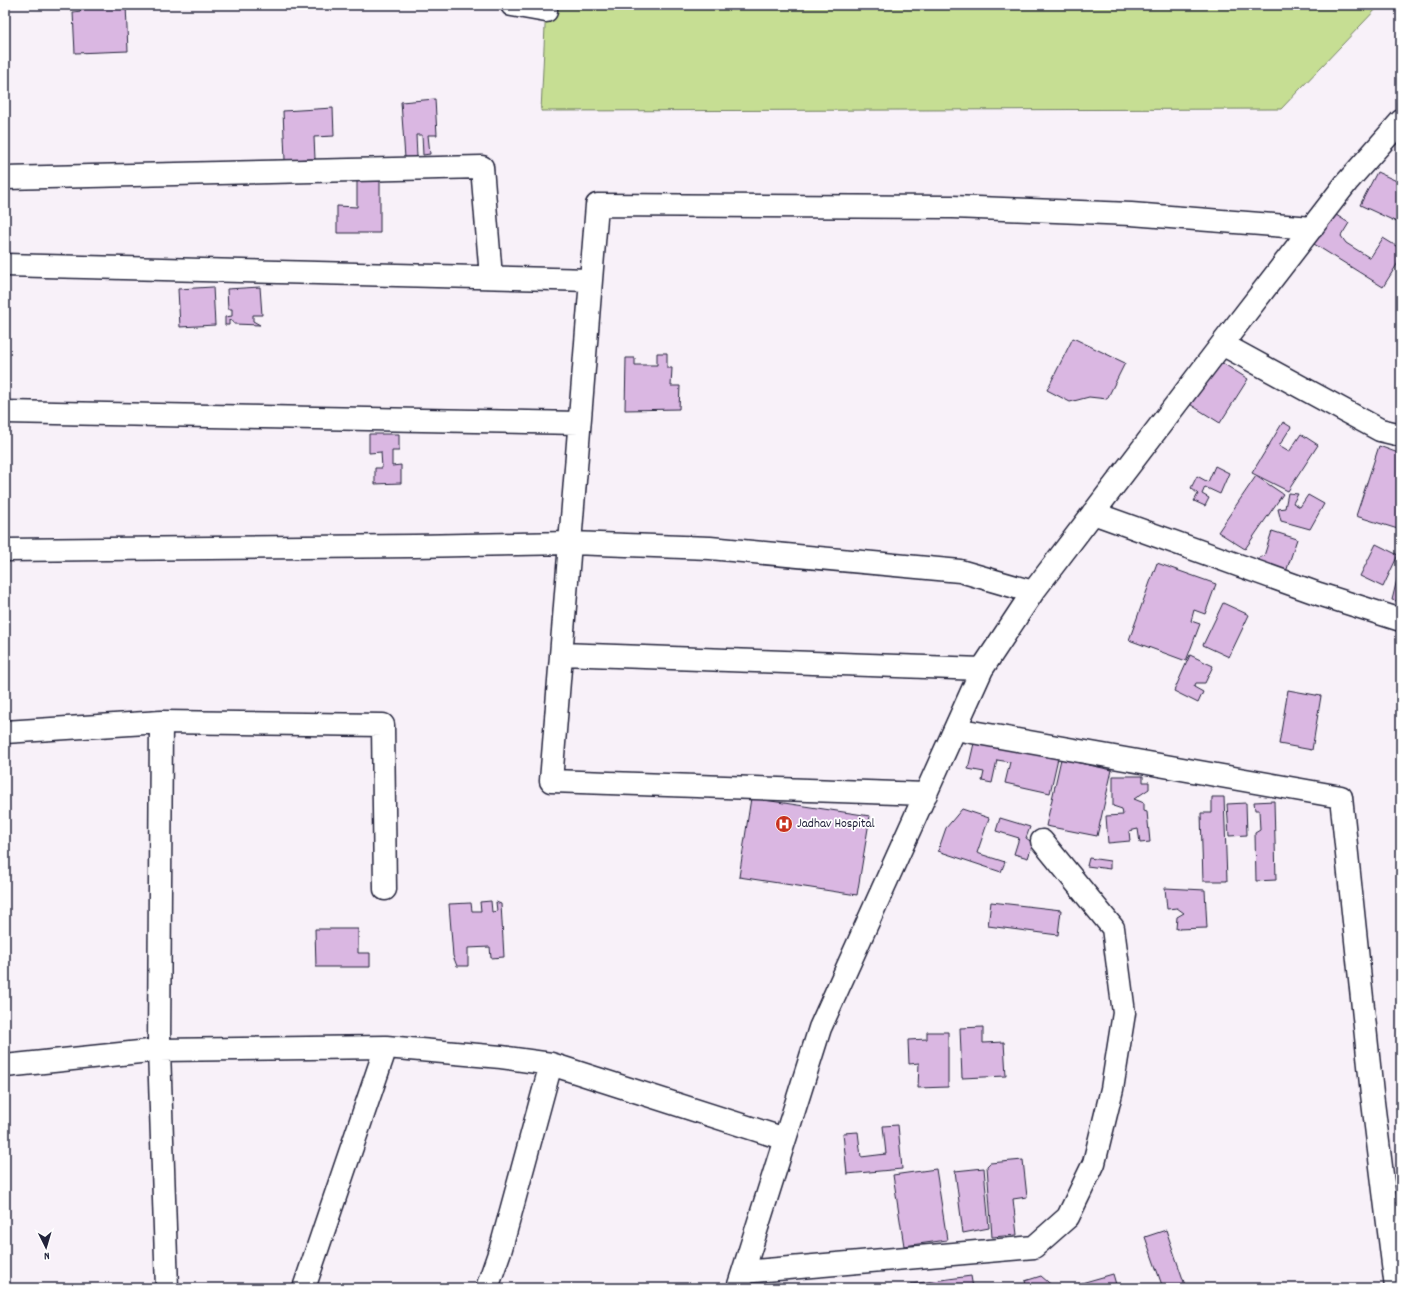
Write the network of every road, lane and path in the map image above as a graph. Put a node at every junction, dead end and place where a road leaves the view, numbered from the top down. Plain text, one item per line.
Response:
1 (512, 5) edge
2 (546, 5) edge
3 (1401, 121) edge
4 (5, 178) edge
5 (1312, 228) junction
6 (5, 265) edge
7 (491, 277) junction
8 (591, 280) junction
9 (1222, 344) junction
10 (5, 412) edge
11 (579, 423) junction
12 (1401, 435) edge
13 (1093, 513) junction
14 (571, 543) junction
15 (5, 550) edge
16 (1033, 592) junction
17 (1401, 620) edge
18 (561, 654) junction
19 (982, 669) junction
20 (161, 722) junction
21 (955, 729) junction
22 (5, 732) edge
23 (926, 794) junction
24 (1042, 841) dead end
25 (386, 889) dead end
26 (386, 1047) junction
27 (159, 1050) junction
28 (551, 1064) junction
29 (5, 1066) edge
30 (785, 1139) junction
31 (740, 1280) edge
32 (167, 1288) edge
33 (304, 1288) edge
34 (487, 1288) edge
35 (1396, 1288) edge

1 - 2 street
3 - 5 street
4 - 7 street
5 - 8 street
5 - 9 street
6 - 7 street
7 - 8 street
8 - 11 street
9 - 12 street
9 - 13 street
10 - 11 street
11 - 14 street
13 - 16 street
13 - 17 street
14 - 15 street
14 - 16 street
14 - 18 street
16 - 19 street
18 - 19 street
18 - 23 street
19 - 21 street
20 - 22 street
20 - 25 street
20 - 27 street
21 - 23 street
21 - 35 street
23 - 30 street
24 - 31 street
26 - 27 street
26 - 28 street
26 - 33 street
27 - 29 street
27 - 32 street
28 - 30 street
28 - 34 street
30 - 31 street

